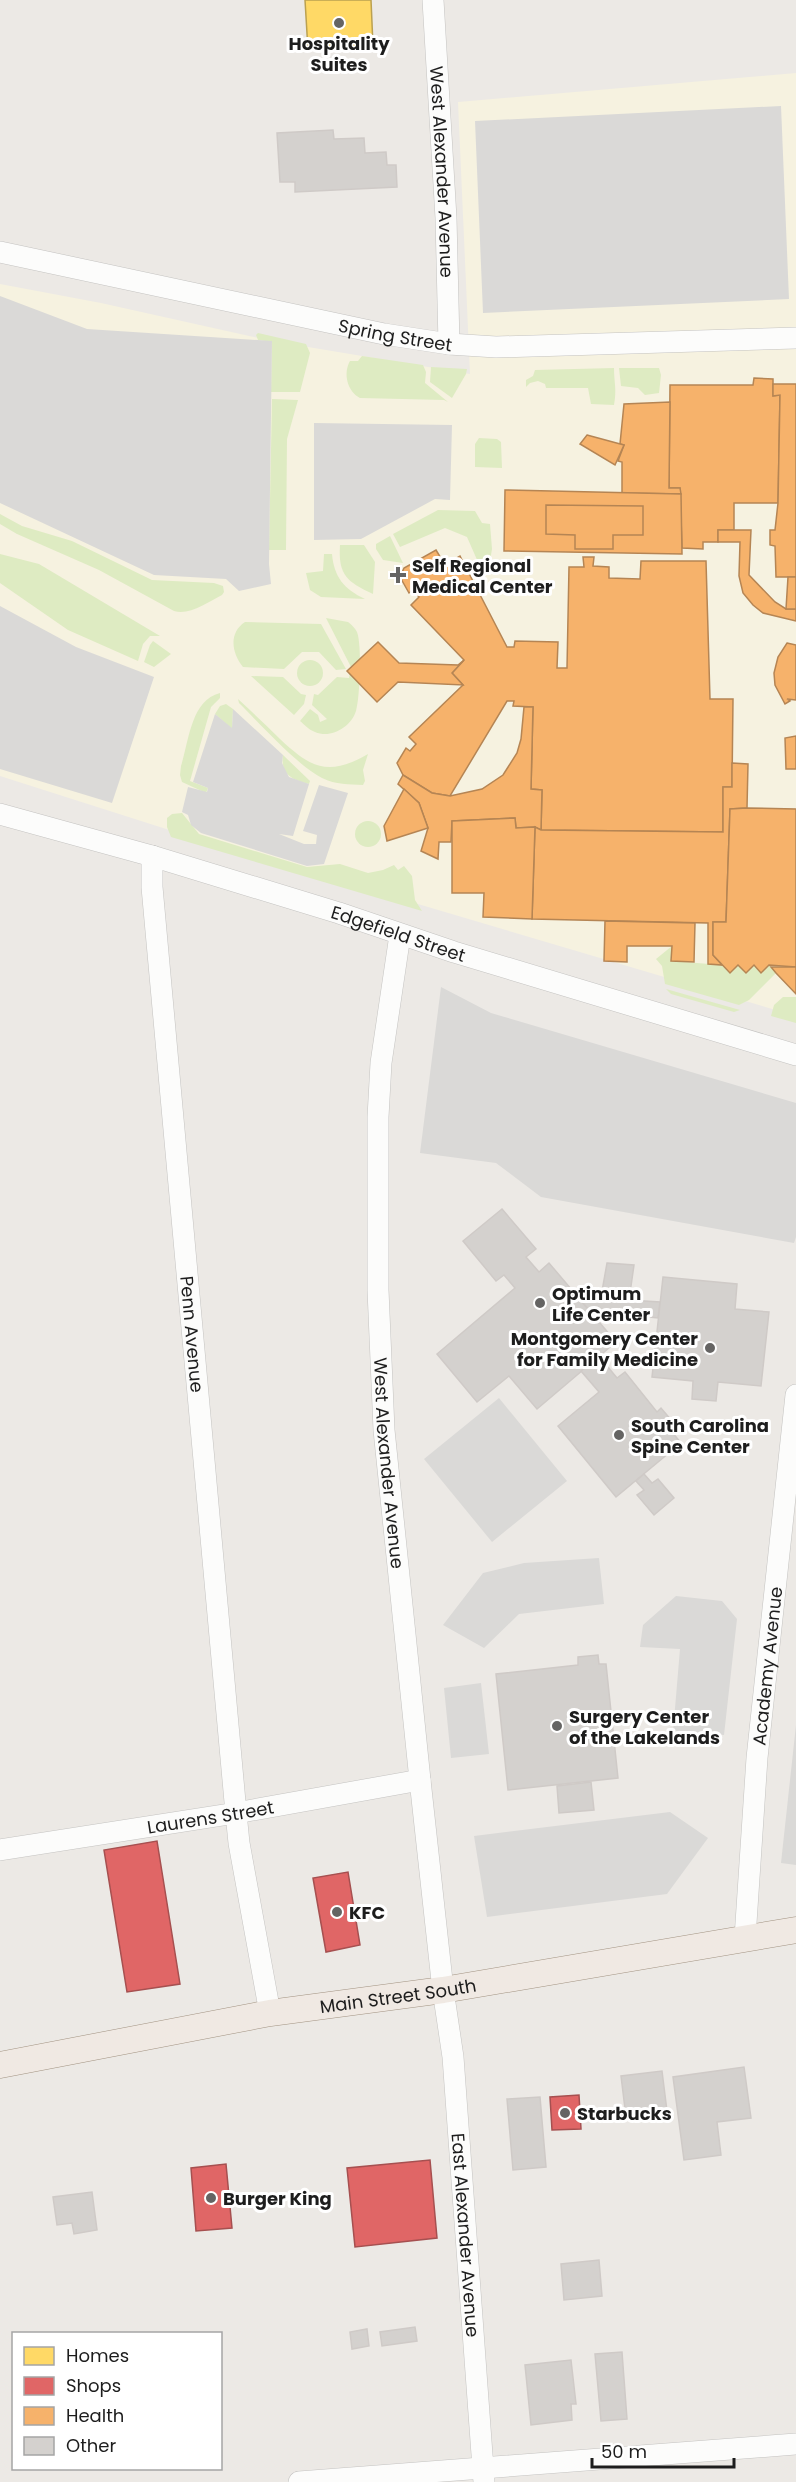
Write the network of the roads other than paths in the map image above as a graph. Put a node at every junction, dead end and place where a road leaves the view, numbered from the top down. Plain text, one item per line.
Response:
1 (433, 0) edge
2 (0, 252) edge
3 (796, 338) edge
4 (449, 344) junction
5 (0, 814) edge
6 (152, 856) junction
7 (400, 935) junction
8 (796, 1055) edge
9 (796, 1395) edge
10 (420, 1780) junction
11 (236, 1813) junction
12 (0, 1850) edge
13 (796, 1930) edge
14 (745, 1938) junction
15 (443, 1990) junction
16 (270, 2013) junction
17 (0, 2065) edge
18 (796, 2444) edge
19 (483, 2475) edge
20 (300, 2482) edge

1 - 4 street, West Alexander Avenue
2 - 4 street, Spring Street
3 - 4 street, Spring Street
5 - 6 street, Edgefield Street
6 - 7 street, Edgefield Street
6 - 11 street, Penn Avenue
7 - 8 street, Edgefield Street
7 - 10 street, West Alexander Avenue
9 - 14 street, Academy Avenue
10 - 11 street, Laurens Street
10 - 15 street, West Alexander Avenue
11 - 12 street, Laurens Street
11 - 16 street, Penn Avenue
13 - 14 main road, Main Street South
14 - 15 main road, Main Street South
15 - 16 main road, Main Street South
15 - 19 street, East Alexander Avenue
16 - 17 main road, Main Street South
18 - 19 street
19 - 20 street

